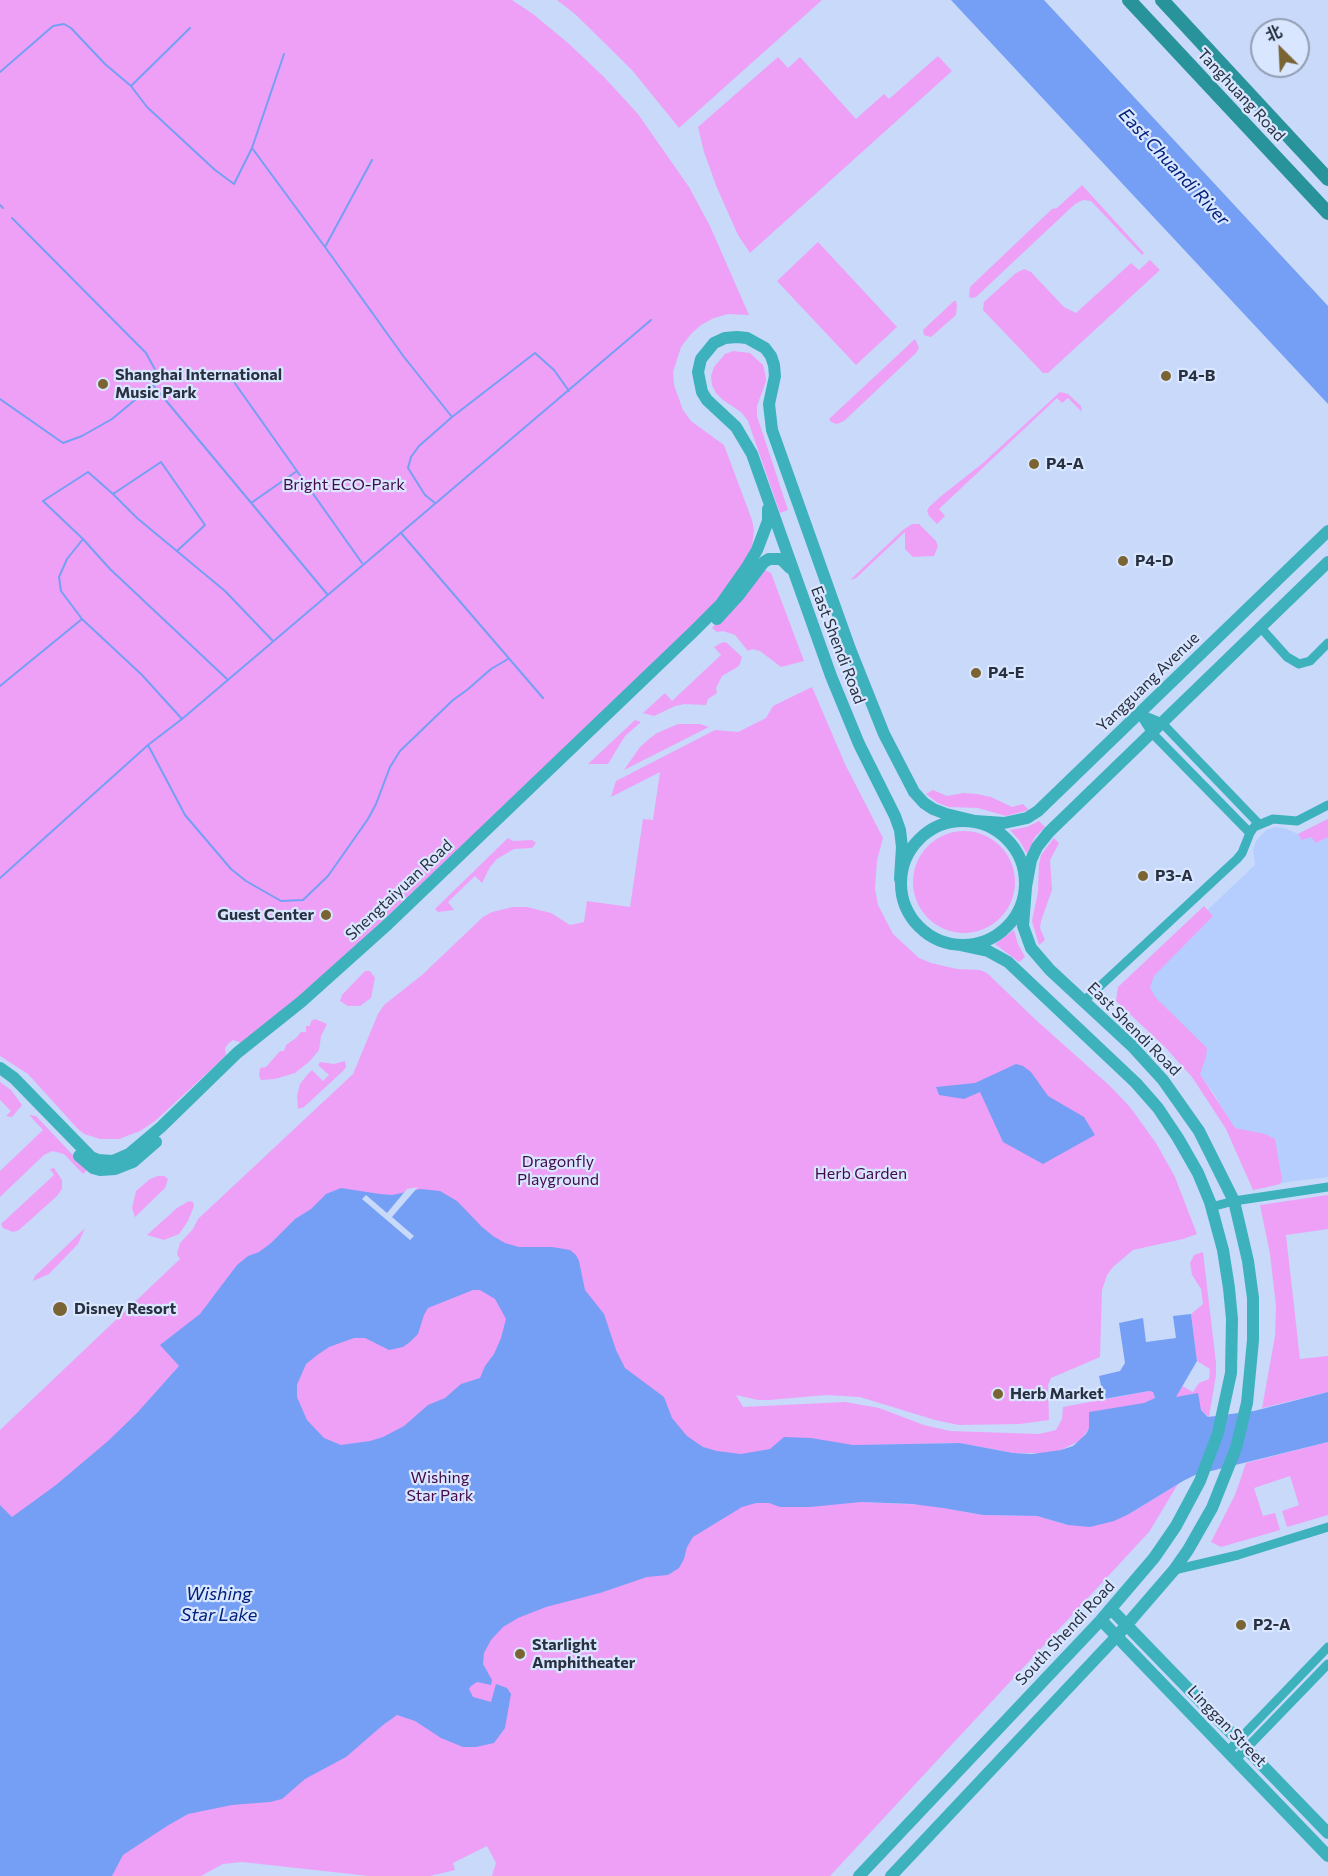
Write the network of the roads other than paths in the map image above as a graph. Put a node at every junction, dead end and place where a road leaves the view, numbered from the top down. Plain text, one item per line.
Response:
1 (1129, 0) edge
2 (1161, 0) edge
3 (1328, 179) edge
4 (1328, 213) edge
5 (768, 502) junction
6 (1328, 531) edge
7 (1328, 562) edge
8 (794, 574) junction
9 (1261, 628) junction
10 (1328, 643) edge
11 (1140, 714) junction
12 (1162, 723) junction
13 (1152, 733) junction
14 (1328, 806) edge
15 (975, 821) junction
16 (1260, 824) junction
17 (1250, 833) junction
18 (900, 879) junction
19 (1026, 887) junction
20 (960, 945) junction
21 (1084, 1001) junction
22 (0, 1068) edge
23 (0, 1077) edge
24 (1328, 1187) edge
25 (1234, 1201) junction
26 (1211, 1207) junction
27 (1328, 1527) edge
28 (1174, 1570) junction
29 (1111, 1609) junction
30 (1101, 1620) junction
31 (1127, 1625) junction
32 (1117, 1636) junction
33 (1328, 1647) edge
34 (1328, 1664) edge
35 (1243, 1744) junction
36 (1232, 1755) junction
37 (1328, 1833) edge
38 (1328, 1856) edge
39 (860, 1876) edge
40 (891, 1876) edge

1 - 4 main road, Tanghuang Road
2 - 3 main road, Tanghuang Road
5 - 8 street, East Shendi Road
5 - 15 street, East Shendi Road
5 - 22 street, Shengtaiyuan Road
6 - 11 street, Yangguang Avenue
7 - 9 street
8 - 18 street, East Shendi Road
8 - 23 street, Shengtaiyuan Road
9 - 10 street
9 - 12 street
11 - 12 street
11 - 13 street
11 - 15 street, Yangguang Avenue
12 - 13 street
12 - 16 street
13 - 17 street
13 - 19 street
14 - 16 street
15 - 18 street
15 - 19 street
16 - 17 street
17 - 21 street
18 - 20 street
19 - 20 street
19 - 21 street, East Shendi Road
20 - 26 street
21 - 25 street, East Shendi Road
24 - 25 street
25 - 26 street
25 - 28 street, East Shendi Road
26 - 29 street, South Shendi Road
27 - 28 street
28 - 31 street
29 - 30 street, South Shendi Road
29 - 31 street, Linggan Street
30 - 32 street, Linggan Street
30 - 39 street, South Shendi Road
31 - 32 street
31 - 35 street, Linggan Street
32 - 36 street, Linggan Street
32 - 40 street
33 - 35 street
34 - 35 street
35 - 36 street
35 - 37 street, Linggan Street
36 - 38 street, Linggan Street

